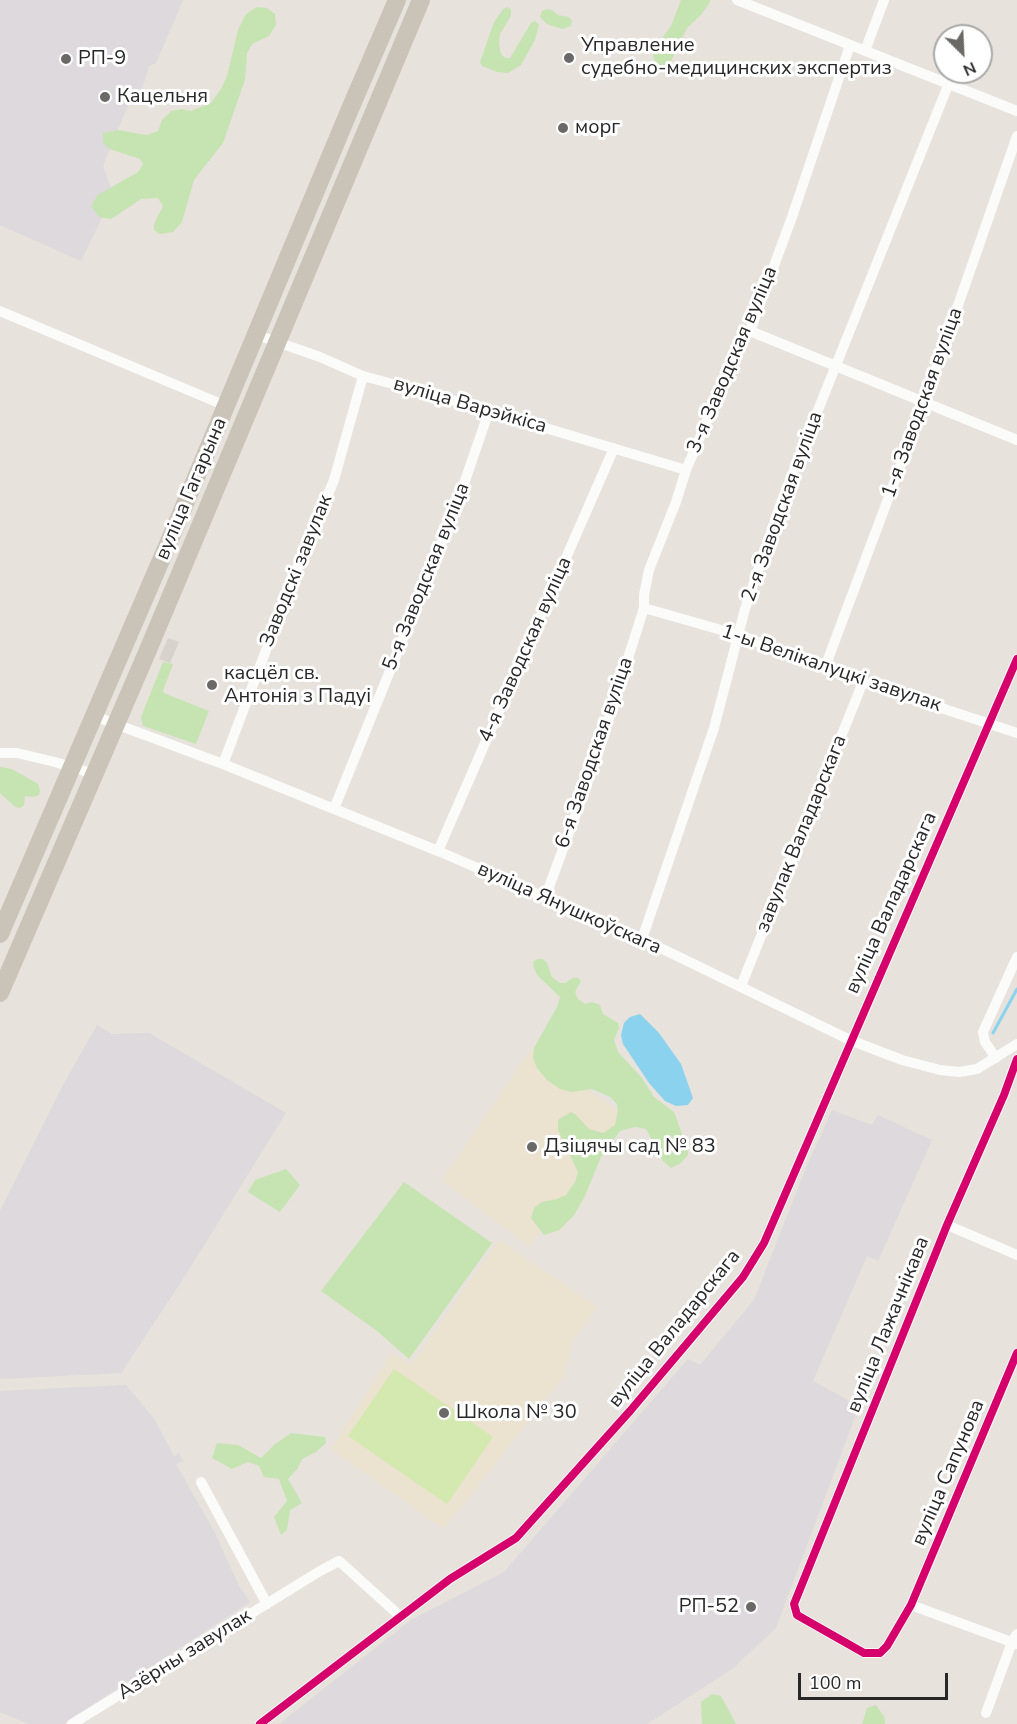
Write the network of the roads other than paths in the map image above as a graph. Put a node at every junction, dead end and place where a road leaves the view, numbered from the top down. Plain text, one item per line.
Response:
1 (397, 0) edge
2 (421, 0) edge
3 (884, 0) edge
4 (744, 1) edge
5 (850, 45) junction
6 (865, 51) junction
7 (933, 78) edge
8 (949, 84) joint
9 (350, 109) junction
10 (1017, 111) edge
11 (371, 117) junction
12 (1017, 136) edge
13 (0, 311) edge
14 (750, 331) junction
15 (257, 335) junction
16 (278, 342) junction
17 (837, 366) junction
18 (363, 376) junction
19 (924, 404) junction
20 (226, 406) junction
21 (489, 411) junction
22 (1016, 437) edge
23 (614, 448) junction
24 (686, 470) junction
25 (198, 472) junction
26 (219, 481) junction
27 (644, 608) junction
28 (738, 636) junction
29 (1017, 659) edge
30 (825, 667) junction
31 (863, 682) junction
32 (94, 717) junction
33 (116, 724) junction
34 (989, 724) junction
35 (1017, 734) edge
36 (0, 753) edge
37 (223, 764) junction
38 (72, 766) junction
39 (94, 774) junction
40 (334, 809) junction
41 (438, 851) junction
42 (545, 898) junction
43 (0, 934) edge
44 (642, 939) junction
45 (1017, 957) edge
46 (741, 986) junction
47 (0, 993) edge
48 (850, 1040) junction
49 (1017, 1044) edge
50 (996, 1058) junction
51 (1017, 1059) edge
52 (947, 1225) junction
53 (1017, 1255) edge
54 (1017, 1353) edge
55 (201, 1482) dead end
56 (267, 1604) junction
57 (794, 1604) joint
58 (911, 1605) junction
59 (401, 1617) junction
60 (1015, 1640) edge
61 (986, 1713) dead end
62 (72, 1724) edge
63 (260, 1724) edge

1 - 9 main road, вуліца Гагарына
2 - 11 main road, вуліца Гагарына
3 - 6 street
4 - 5 street
5 - 6 street
5 - 14 street, 3-я Заводская вуліца
6 - 7 street
8 - 10 street
8 - 17 street, 2-я Заводская вуліца
9 - 11 main road
9 - 15 main road, вуліца Гагарына
11 - 16 main road, вуліца Гагарына
12 - 19 street, 1-я Заводская вуліца
13 - 20 street
14 - 17 street
14 - 24 street, 3-я Заводская вуліца
15 - 16 street, вуліца Варэйкіса
15 - 20 main road, вуліца Гагарына
16 - 18 street, вуліца Варэйкіса
16 - 26 main road, вуліца Гагарына
17 - 19 street
17 - 28 street, 2-я Заводская вуліца
18 - 21 street, вуліца Варэйкіса
18 - 37 street, Заводскі завулак
19 - 22 street
19 - 30 street, 1-я Заводская вуліца
20 - 25 main road, вуліца Гагарына
21 - 23 street, вуліца Варэйкіса
21 - 40 street, 5-я Заводская вуліца
23 - 24 street, вуліца Варэйкіса
23 - 41 street, 4-я Заводская вуліца
24 - 27 street, 3-я Заводская вуліца
25 - 26 main road
25 - 32 main road, вуліца Гагарына
26 - 33 main road, вуліца Гагарына
27 - 28 street, 1-ы Велікалуцкі завулак
27 - 42 street, 6-я Заводская вуліца
28 - 30 street, 1-ы Велікалуцкі завулак
28 - 44 street, 2-я Заводская вуліца
29 - 34 street, вуліца Валадарскага
30 - 31 street, 1-ы Велікалуцкі завулак
31 - 34 street, 1-ы Велікалуцкі завулак
31 - 46 street, завулак Валадарскага
32 - 33 street, вуліца Янушкоўскага
32 - 38 main road, вуліца Гагарына
33 - 37 street, вуліца Янушкоўскага
33 - 39 main road, вуліца Гагарына
34 - 35 street, 1-ы Велікалуцкі завулак
34 - 48 street, вуліца Валадарскага
36 - 38 street
37 - 40 street, вуліца Янушкоўскага
38 - 39 street
38 - 43 main road, вуліца Гагарына
39 - 47 main road, вуліца Гагарына
40 - 41 street, вуліца Янушкоўскага
41 - 42 street, вуліца Янушкоўскага
42 - 44 street, вуліца Янушкоўскага
44 - 46 street, вуліца Янушкоўскага
45 - 50 street
46 - 48 street, вуліца Янушкоўскага
48 - 50 street, вуліца Янушкоўскага
48 - 59 street, вуліца Валадарскага
49 - 50 street, вуліца Янушкоўскага
51 - 52 street, вуліца Лажачнікава
52 - 53 street
52 - 57 street, вуліца Лажачнікава
54 - 58 street, вуліца Сапунова
55 - 56 street, Азёрны завулак
56 - 59 street, Азёрны завулак
56 - 62 street, Азёрны завулак
57 - 58 street, вуліца Сапунова
58 - 60 street
59 - 63 street, вуліца Валадарскага
60 - 61 street

